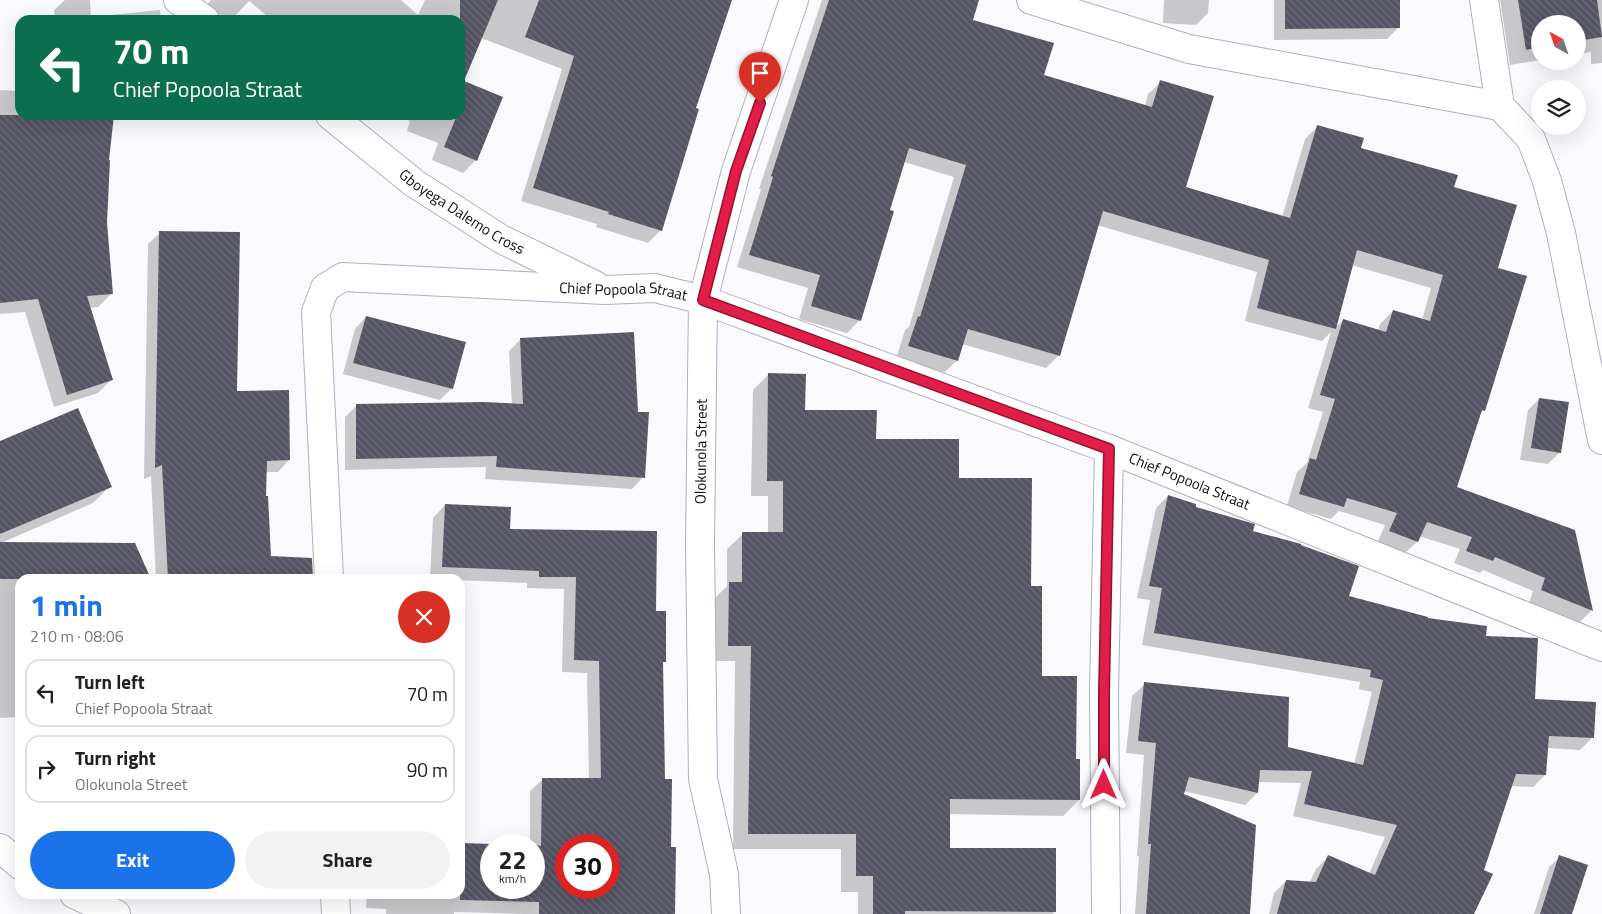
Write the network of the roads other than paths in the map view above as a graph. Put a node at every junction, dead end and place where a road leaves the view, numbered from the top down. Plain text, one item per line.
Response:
1 (178, 0) edge
2 (794, 0) edge
3 (1031, 0) edge
4 (1484, 0) edge
5 (198, 15) edge
6 (1500, 106) junction
7 (336, 120) edge
8 (605, 290) junction
9 (703, 300) junction
10 (1602, 440) edge
11 (1109, 449) junction
12 (329, 574) edge
13 (1602, 647) edge
14 (0, 848) edge
15 (15, 861) edge
16 (84, 899) edge
17 (336, 899) edge
18 (116, 914) edge
19 (336, 914) edge
20 (726, 914) edge
21 (1106, 914) edge

1 - 5 street
2 - 9 street, Olokunola Street
3 - 6 street
4 - 6 street
6 - 10 street
7 - 8 street, Gboyega Dalemo Cross
8 - 9 street, Chief Popoola Straat
8 - 12 street, Chief Popoola Straat
9 - 11 street, Chief Popoola Straat
9 - 20 street, Olokunola Street
11 - 13 street, Chief Popoola Straat
11 - 21 street
14 - 15 street
16 - 18 street
17 - 19 street

